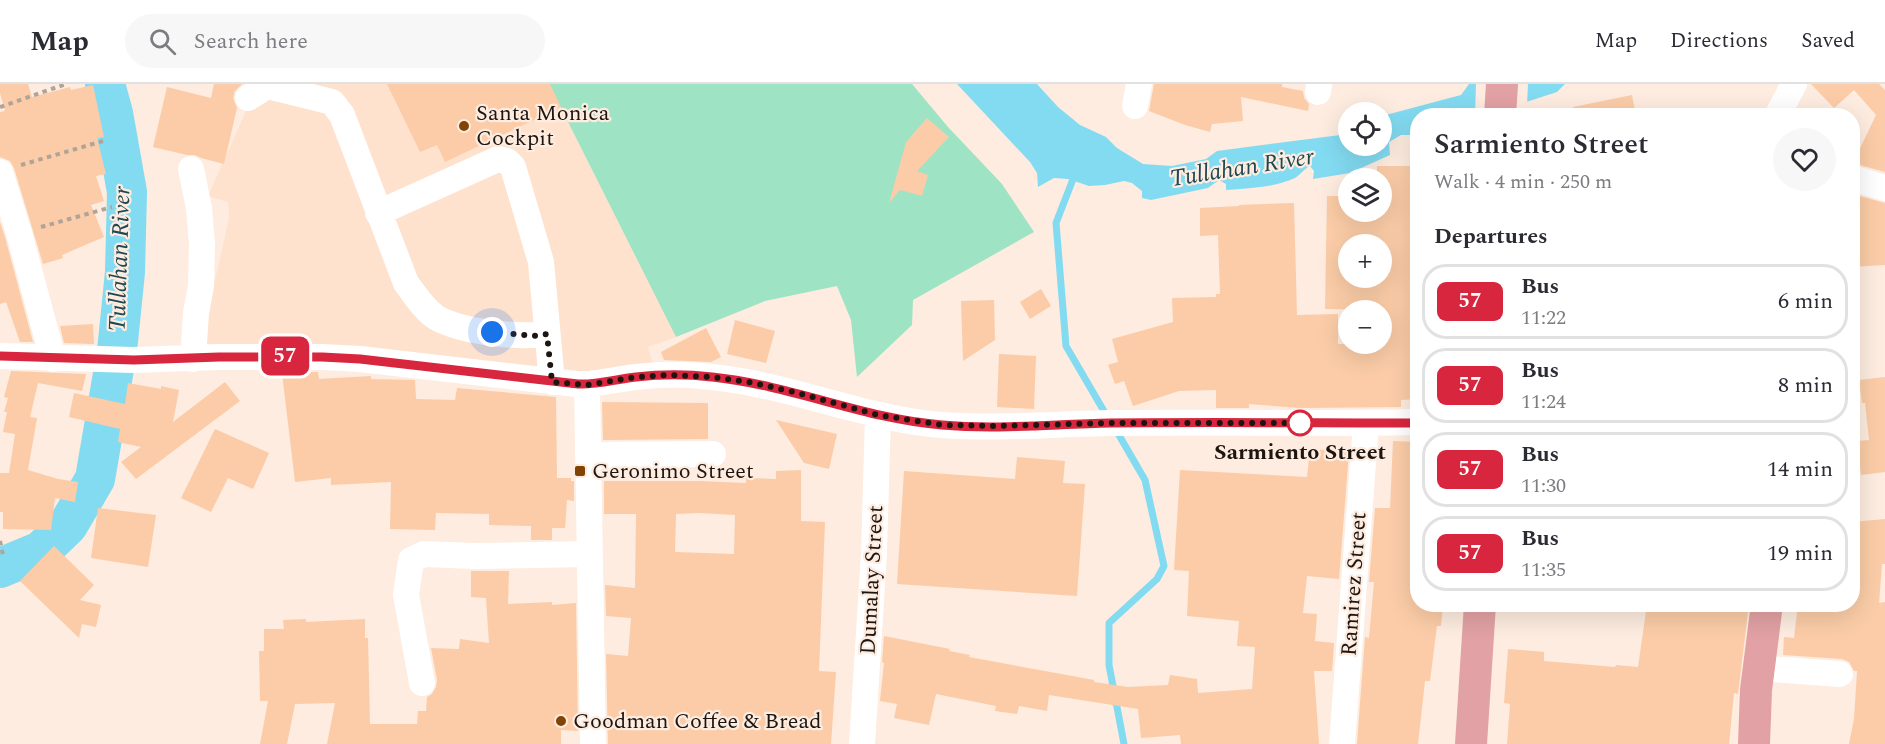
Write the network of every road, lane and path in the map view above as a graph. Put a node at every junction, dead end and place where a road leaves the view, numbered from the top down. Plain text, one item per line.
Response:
1 (66, 84) edge
2 (1502, 84) edge
3 (1794, 84) edge
4 (248, 98) dead end
5 (0, 107) edge
6 (1500, 108) edge
7 (1781, 108) edge
8 (103, 141) dead end
9 (191, 169) dead end
10 (6, 170) edge
11 (1860, 180) edge
12 (1885, 188) edge
13 (112, 207) dead end
14 (378, 213) junction
15 (19, 233) junction
16 (547, 334) junction
17 (0, 356) edge
18 (53, 358) junction
19 (193, 359) junction
20 (0, 363) edge
21 (552, 382) junction
22 (587, 385) junction
23 (878, 415) junction
24 (1366, 423) junction
25 (1410, 423) edge
26 (713, 454) dead end
27 (588, 455) junction
28 (0, 541) edge
29 (590, 554) junction
30 (3, 555) dead end
31 (1479, 612) edge
32 (1766, 612) edge
33 (1758, 668) junction
34 (1840, 674) dead end
35 (422, 683) dead end
36 (592, 744) edge
37 (862, 744) edge
38 (1342, 744) edge
39 (1471, 744) edge
40 (1754, 744) edge

1 - 5 path
2 - 6 main road
3 - 7 street
4 - 14 street
8 - 10 path
9 - 19 street
10 - 15 street
11 - 12 street
13 - 15 path
14 - 16 street
14 - 16 street
15 - 18 street
16 - 21 street
17 - 18 street
17 - 20 street
18 - 19 street
19 - 21 street
21 - 22 street
22 - 23 street
22 - 27 street
23 - 24 street
23 - 37 street, Dumalay Street
24 - 25 street
24 - 38 street, Ramirez Street
26 - 27 street
27 - 29 street
28 - 30 path
29 - 35 street
29 - 36 street
31 - 39 main road
32 - 33 main road
33 - 34 street
33 - 40 main road

